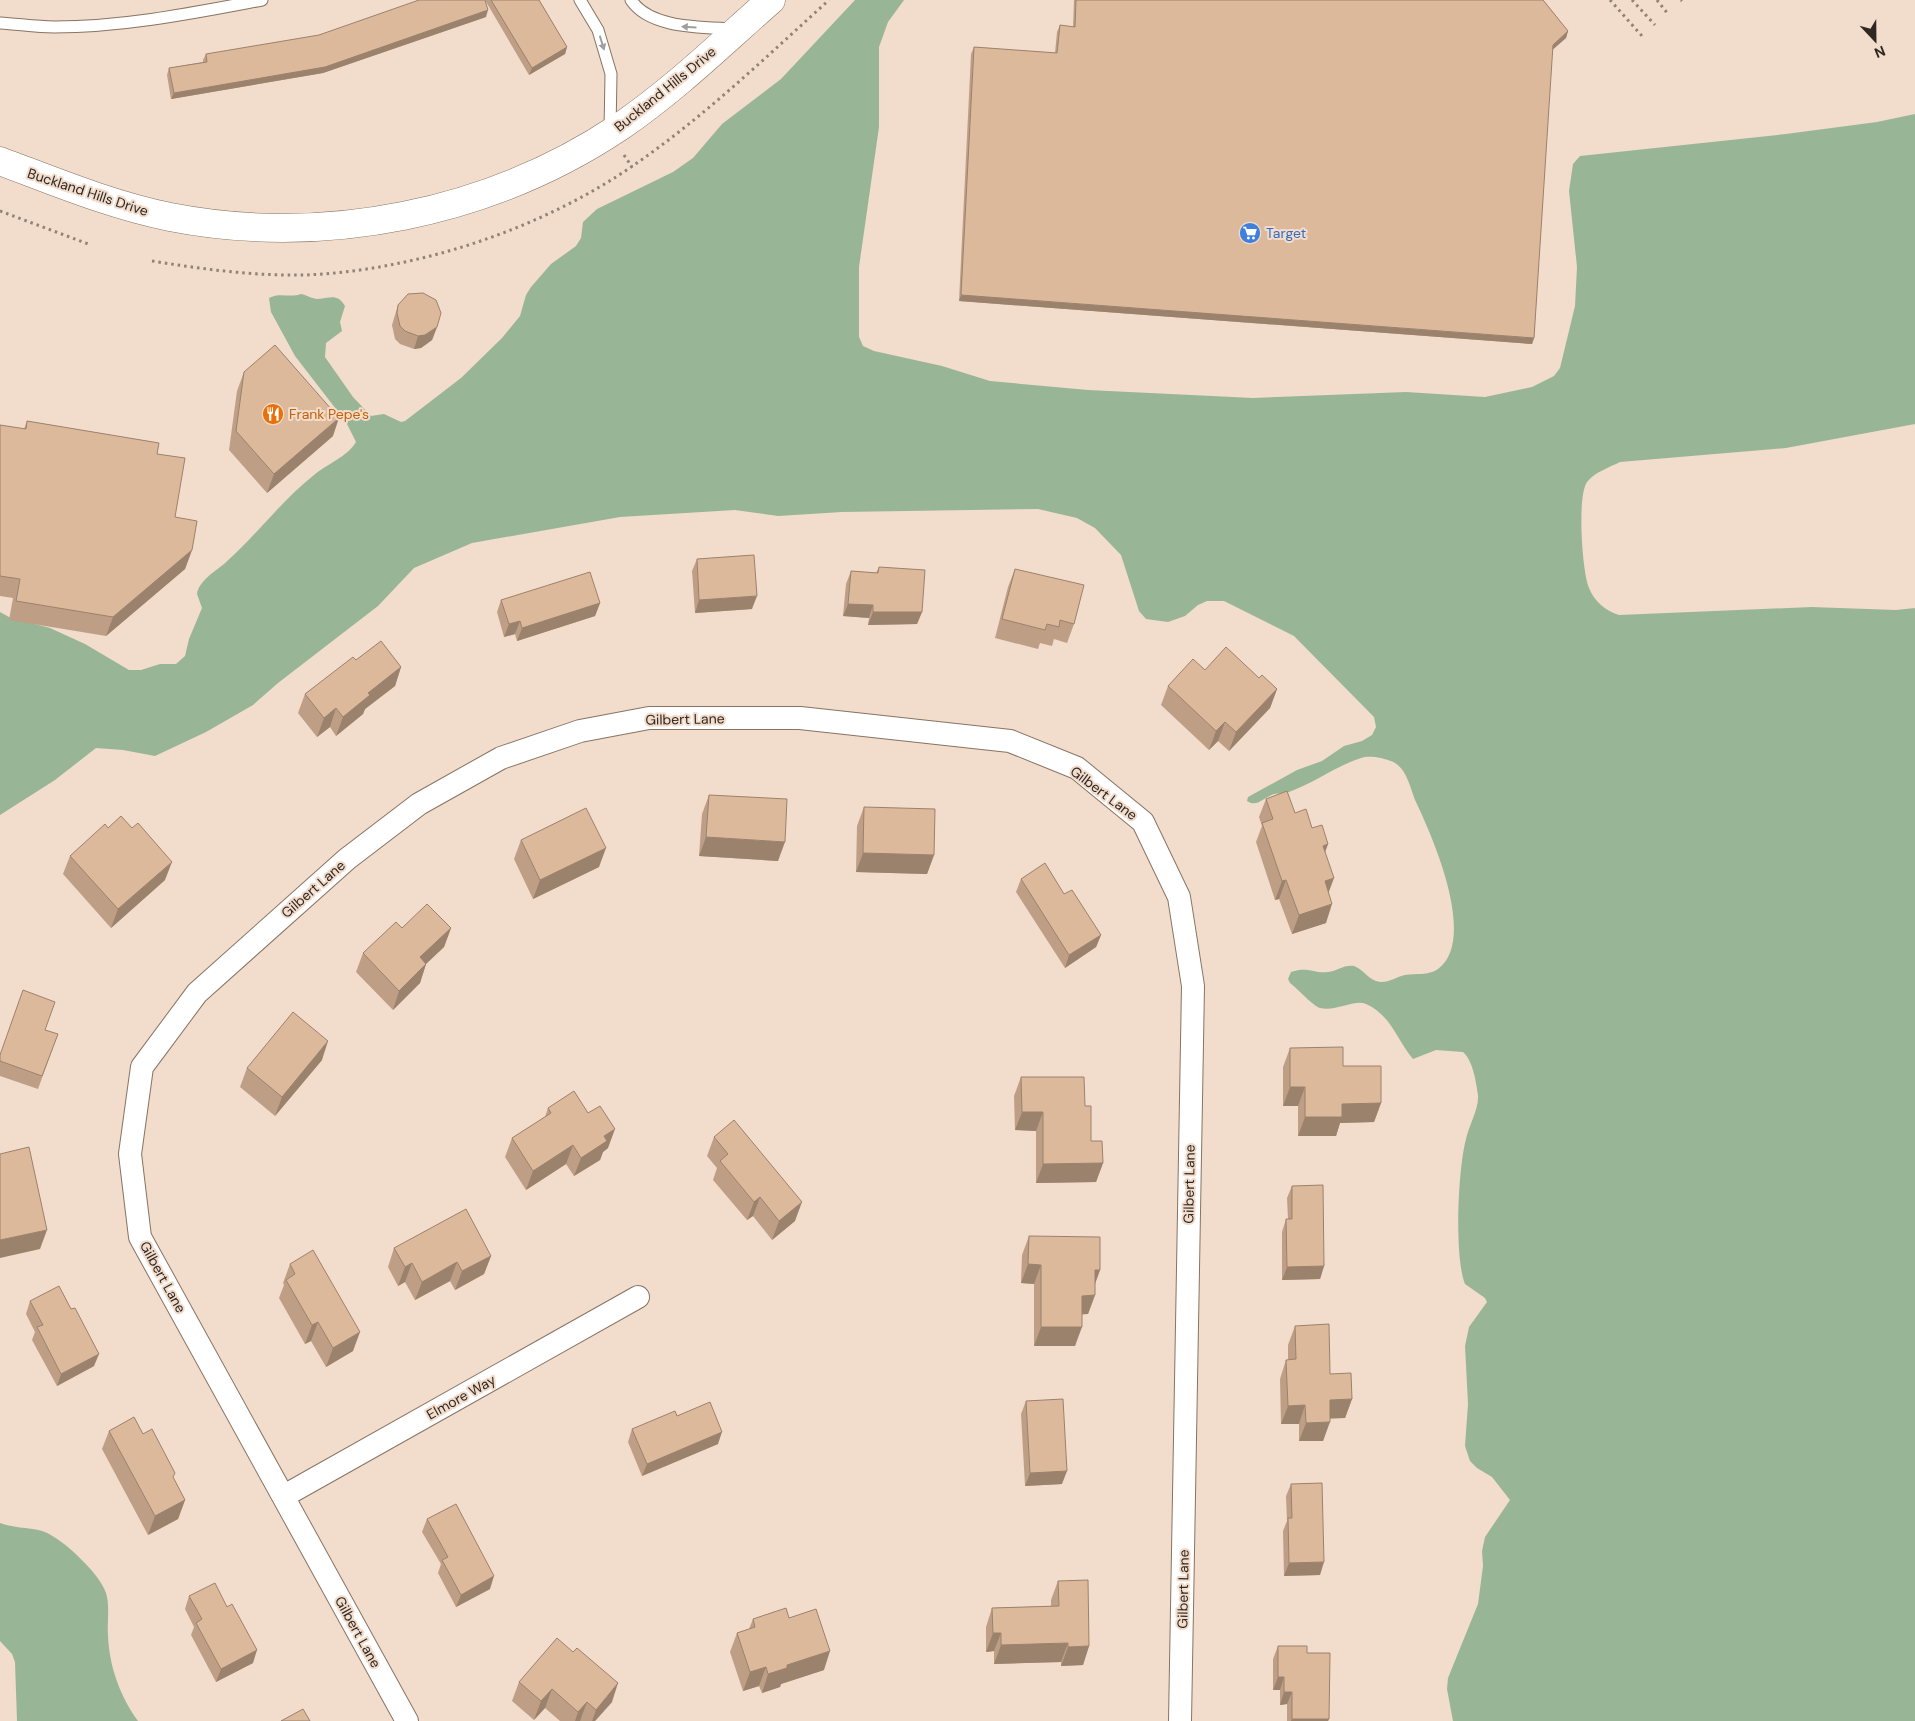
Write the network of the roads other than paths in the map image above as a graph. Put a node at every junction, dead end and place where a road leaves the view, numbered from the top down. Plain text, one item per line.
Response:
1 (262, 0) edge
2 (580, 0) edge
3 (631, 0) edge
4 (771, 0) edge
5 (0, 23) edge
6 (738, 29) junction
7 (610, 133) junction
8 (0, 162) edge
9 (638, 1297) dead end
10 (284, 1496) junction
11 (407, 1721) edge
12 (1180, 1721) edge

1 - 5 lane
2 -> 7 lane
6 -> 3 lane
4 - 6 street, Buckland Hills Drive
6 - 7 street, Buckland Hills Drive
7 - 8 street, Buckland Hills Drive
9 - 10 street, Elmore Way
10 - 11 street, Gilbert Lane
10 - 12 street, Gilbert Lane

